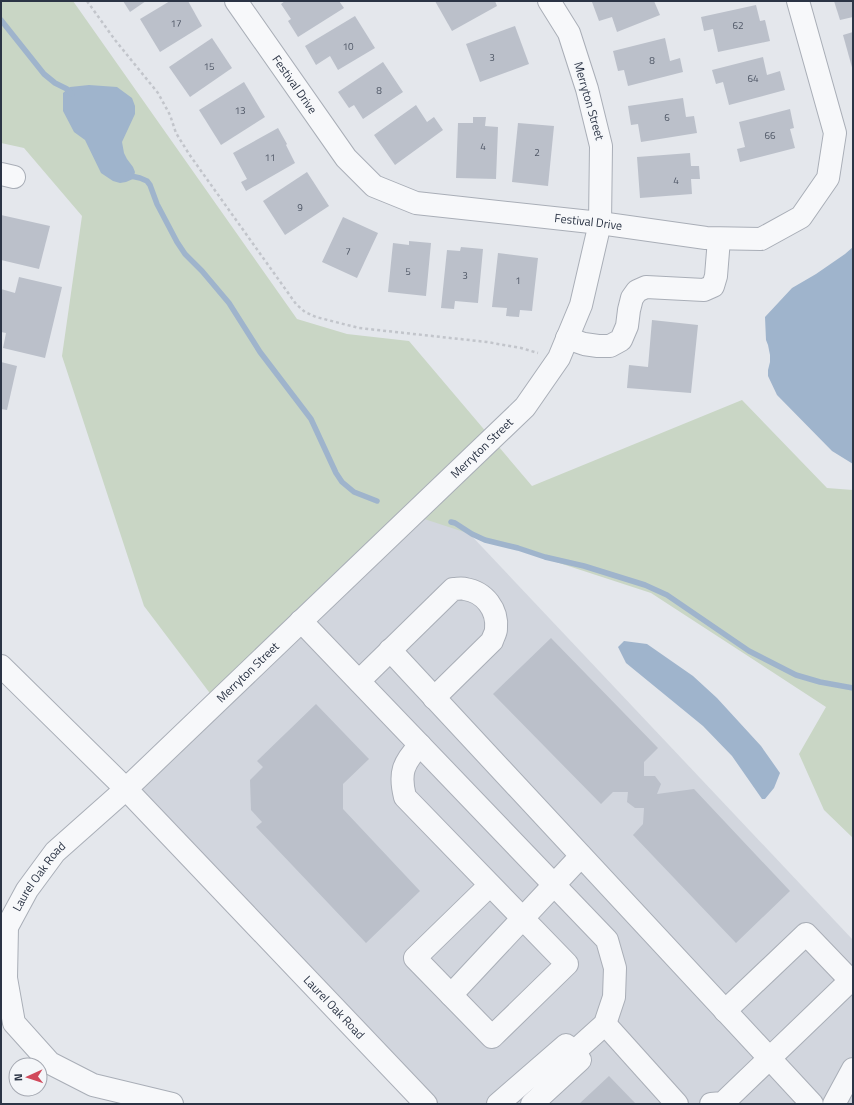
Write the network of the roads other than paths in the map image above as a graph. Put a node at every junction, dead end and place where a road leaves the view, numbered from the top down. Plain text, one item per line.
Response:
1 (236, 1) edge
2 (549, 1) edge
3 (798, 1) edge
4 (600, 223) junction
5 (719, 239) junction
6 (567, 338) junction
7 (301, 621) junction
8 (390, 650) junction
9 (1, 666) edge
10 (359, 681) junction
11 (434, 698) junction
12 (420, 745) junction
13 (126, 789) junction
14 (581, 856) junction
15 (490, 885) junction
16 (554, 885) junction
17 (522, 919) junction
18 (852, 981) edge
19 (451, 995) junction
20 (725, 1011) junction
21 (605, 1024) junction
22 (7, 1026) edge
23 (574, 1052) junction
24 (769, 1058) junction
25 (853, 1069) edge
26 (91, 1095) edge
27 (165, 1103) edge
28 (426, 1104) edge
29 (498, 1104) edge
30 (532, 1104) edge
31 (678, 1104) edge
32 (711, 1104) edge
33 (812, 1104) edge
34 (834, 1104) edge

1 - 4 street, Festival Drive
2 - 4 street, Merryton Street
3 - 5 street, Festival Drive
4 - 5 street, Festival Drive
4 - 6 street, Merryton Street
5 - 6 street
6 - 7 street, Merryton Street
7 - 10 street
7 - 13 street, Merryton Street
8 - 10 street
8 - 11 street
8 - 11 street
9 - 13 street, Laurel Oak Road
10 - 12 street
11 - 14 street
12 - 15 street
12 - 16 street
13 - 22 street, Laurel Oak Road
13 - 28 street, Laurel Oak Road
14 - 16 street
14 - 20 street
15 - 17 street
15 - 19 street
16 - 17 street
16 - 21 street
17 - 19 street
17 - 19 street
18 - 20 street
18 - 24 street
20 - 24 street
21 - 23 street
21 - 31 street
22 - 26 street, Laurel Oak Road
23 - 29 street
23 - 30 street
24 - 32 street
24 - 33 street
25 - 34 street
26 - 27 street, Laurel Oak Road

